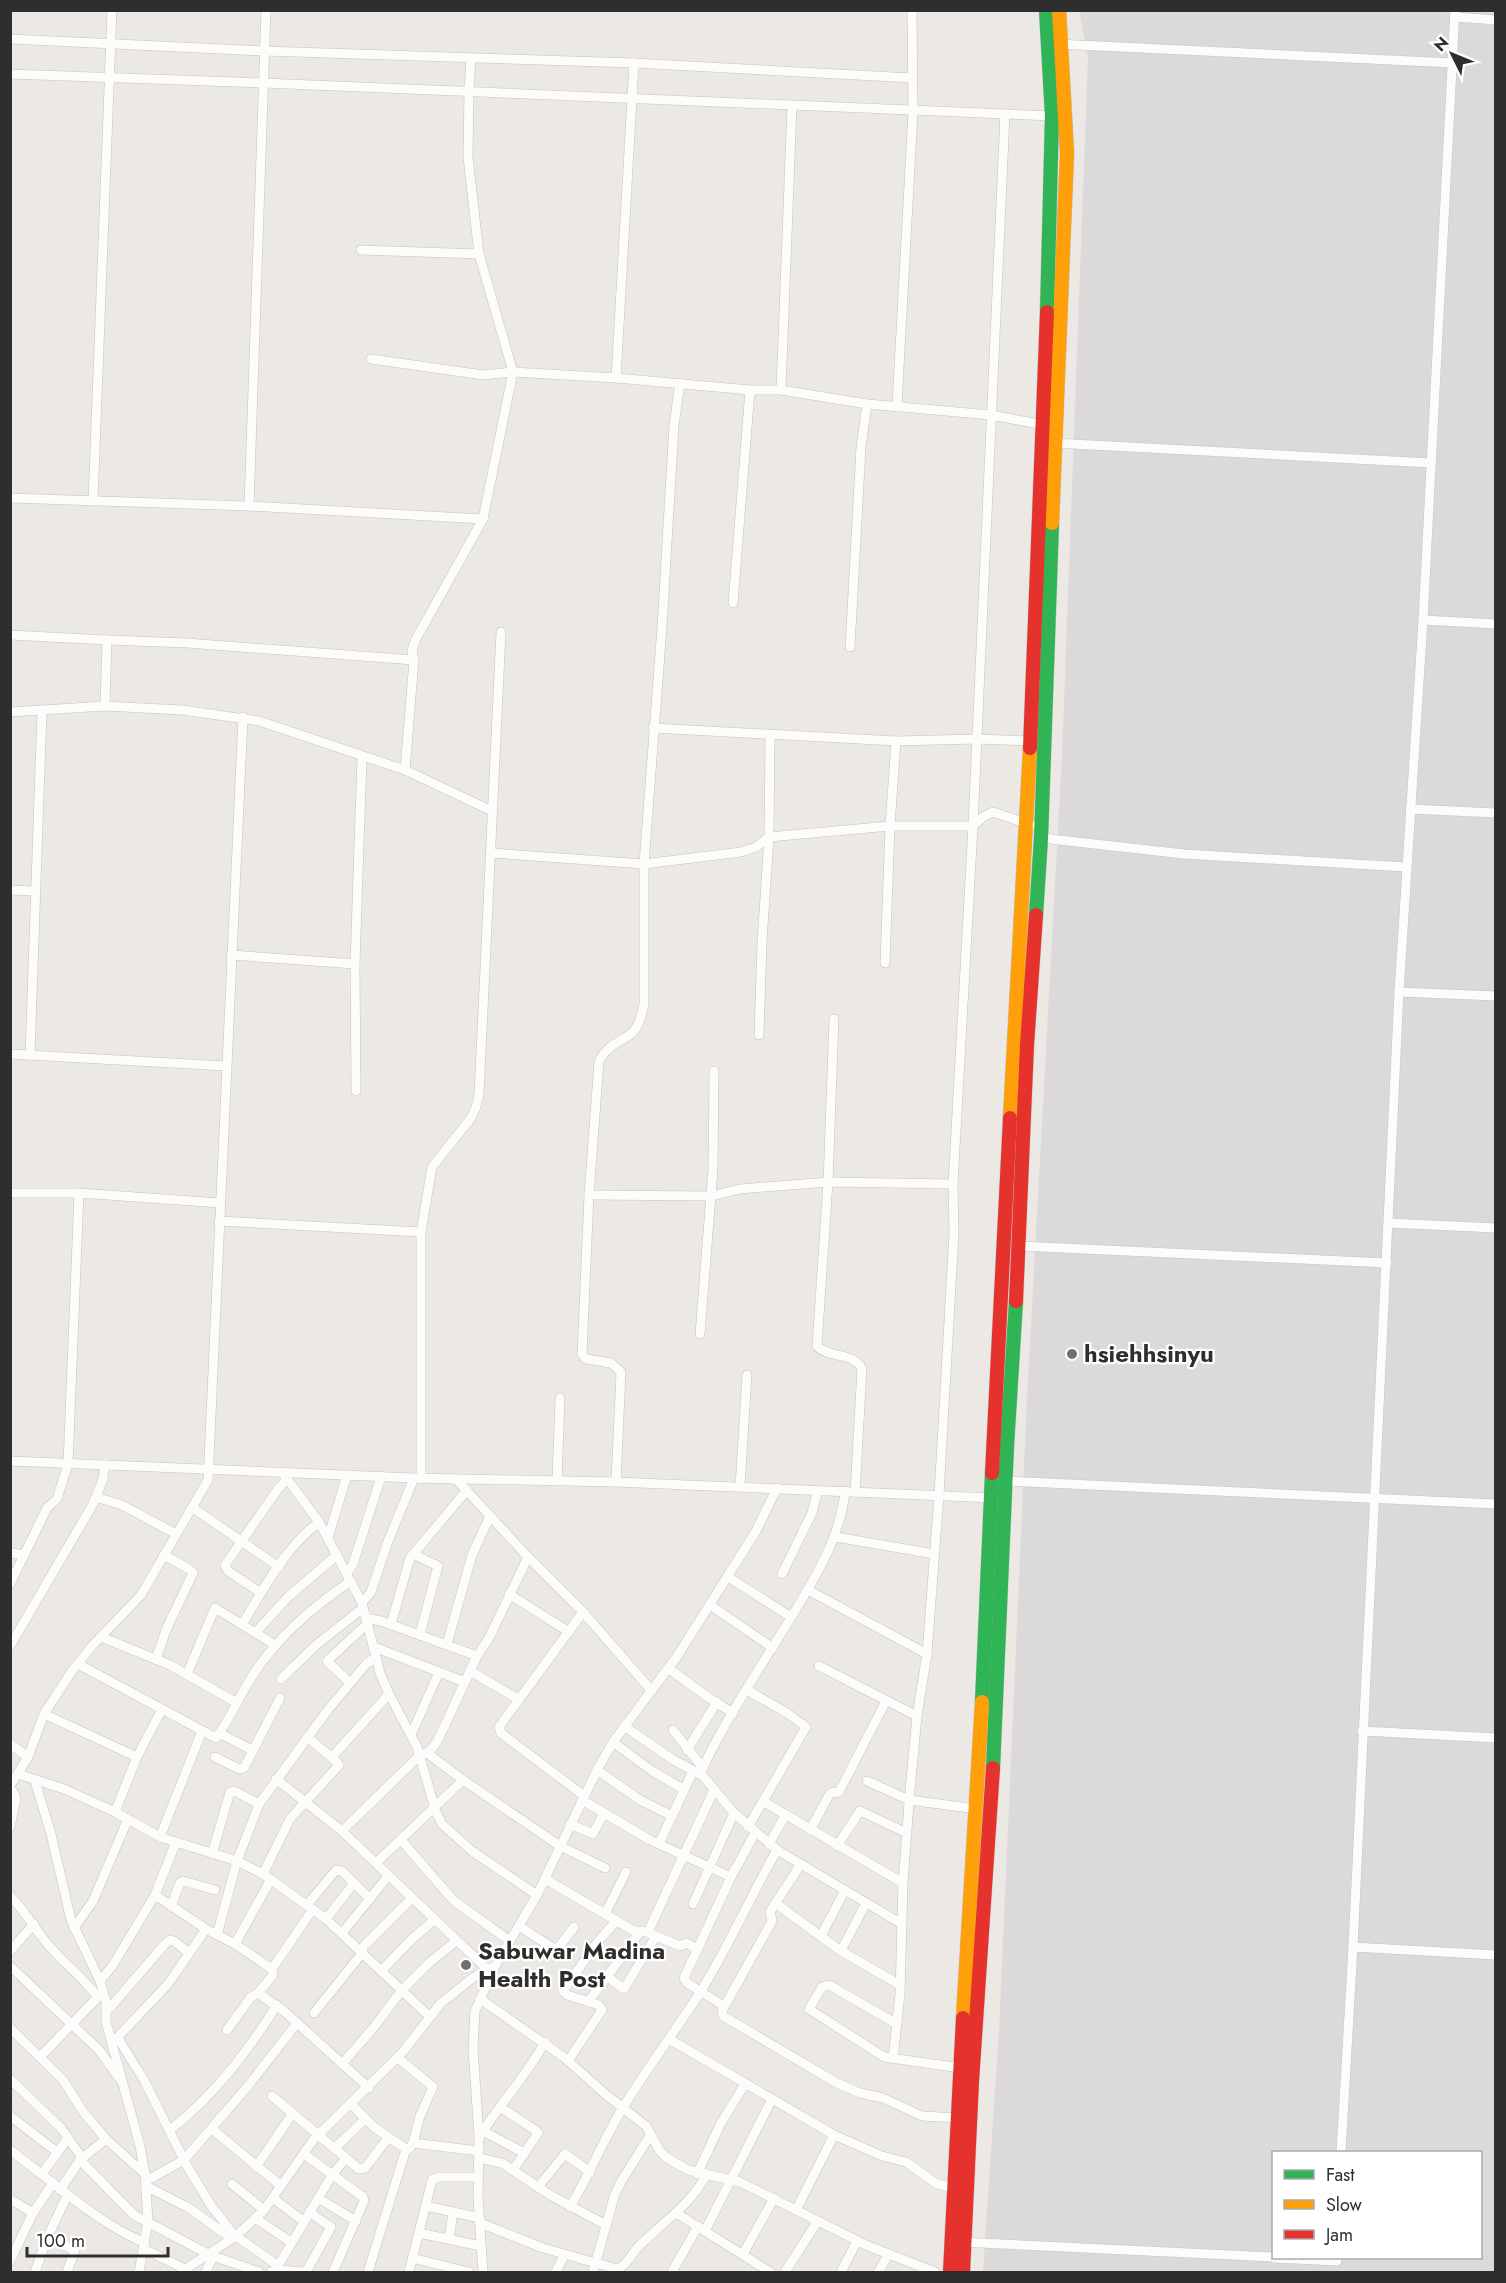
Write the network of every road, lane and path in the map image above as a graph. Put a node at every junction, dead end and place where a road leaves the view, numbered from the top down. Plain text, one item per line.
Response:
1 (112, 10) edge
2 (266, 10) edge
3 (912, 10) edge
4 (1046, 10) edge
5 (1059, 10) edge
6 (1455, 14) edge
7 (1496, 20) edge
8 (10, 39) edge
9 (1055, 44) junction
10 (110, 45) junction
11 (264, 51) junction
12 (471, 58) junction
13 (634, 63) junction
14 (1453, 63) junction
15 (10, 74) edge
16 (110, 77) junction
17 (913, 78) junction
18 (264, 82) junction
19 (468, 91) junction
20 (631, 99) junction
21 (792, 106) junction
22 (913, 111) junction
23 (1005, 114) junction
24 (1052, 116) junction
25 (362, 250) dead end
26 (479, 254) junction
27 (371, 358) dead end
28 (513, 372) junction
29 (616, 378) junction
30 (680, 383) junction
31 (750, 390) junction
32 (781, 390) junction
33 (867, 404) junction
34 (897, 405) junction
35 (991, 415) junction
36 (1044, 425) junction
37 (1050, 443) junction
38 (1431, 463) junction
39 (10, 498) edge
40 (93, 501) junction
41 (249, 506) junction
42 (483, 519) junction
43 (733, 603) dead end
44 (1423, 620) junction
45 (1496, 624) edge
46 (501, 632) dead end
47 (10, 635) edge
48 (108, 640) junction
49 (850, 647) dead end
50 (414, 660) junction
51 (105, 706) junction
52 (42, 711) junction
53 (10, 712) edge
54 (243, 717) junction
55 (653, 728) junction
56 (770, 735) junction
57 (977, 739) junction
58 (896, 741) junction
59 (1030, 741) junction
60 (362, 757) junction
61 (405, 770) junction
62 (1410, 809) junction
63 (492, 811) junction
64 (1496, 813) edge
65 (1027, 825) junction
66 (890, 826) junction
67 (973, 826) junction
68 (1041, 832) junction
69 (769, 837) junction
70 (492, 853) junction
71 (644, 864) junction
72 (1406, 867) junction
73 (10, 890) edge
74 (36, 891) junction
75 (231, 955) junction
76 (885, 963) dead end
77 (355, 964) junction
78 (1399, 993) junction
79 (1496, 996) edge
80 (834, 1019) dead end
81 (759, 1035) dead end
82 (10, 1054) edge
83 (30, 1055) junction
84 (226, 1066) junction
85 (714, 1071) dead end
86 (356, 1091) dead end
87 (828, 1182) junction
88 (952, 1184) junction
89 (10, 1193) edge
90 (79, 1193) junction
91 (589, 1196) junction
92 (711, 1196) junction
93 (220, 1203) junction
94 (219, 1221) junction
95 (1389, 1223) junction
96 (1496, 1228) edge
97 (421, 1232) junction
98 (1019, 1246) junction
99 (1387, 1263) junction
100 (700, 1334) dead end
101 (747, 1375) dead end
102 (560, 1398) dead end
103 (10, 1461) edge
104 (68, 1464) junction
105 (105, 1466) junction
106 (208, 1469) junction
107 (347, 1475) junction
108 (284, 1476) junction
109 (381, 1477) junction
110 (418, 1478) junction
111 (456, 1479) junction
112 (558, 1480) junction
113 (1005, 1481) junction
114 (616, 1482) junction
115 (740, 1487) junction
116 (777, 1488) junction
117 (466, 1490) junction
118 (818, 1490) junction
119 (845, 1491) junction
120 (855, 1492) junction
121 (939, 1495) junction
122 (96, 1497) junction
123 (998, 1498) junction
124 (1374, 1499) junction
125 (1496, 1504) edge
126 (193, 1508) junction
127 (490, 1516) junction
128 (319, 1522) junction
129 (176, 1534) junction
130 (836, 1537) junction
131 (328, 1538) junction
132 (242, 1542) junction
133 (10, 1553) edge
134 (413, 1554) junction
135 (934, 1554) junction
136 (25, 1555) junction
137 (164, 1555) junction
138 (337, 1555) junction
139 (528, 1557) junction
140 (279, 1568) junction
141 (782, 1574) dead end
142 (349, 1577) junction
143 (728, 1577) junction
144 (10, 1584) edge
145 (808, 1590) junction
146 (261, 1593) junction
147 (509, 1594) junction
148 (710, 1605) junction
149 (584, 1612) junction
150 (365, 1613) junction
151 (791, 1617) junction
152 (243, 1623) junction
153 (391, 1624) junction
154 (256, 1632) junction
155 (569, 1632) junction
156 (420, 1634) junction
157 (101, 1637) junction
158 (447, 1644) junction
159 (10, 1646) edge
160 (275, 1646) junction
161 (773, 1648) junction
162 (375, 1652) junction
163 (927, 1654) junction
164 (477, 1656) junction
165 (156, 1659) junction
166 (78, 1664) junction
167 (819, 1666) dead end
168 (668, 1668) junction
169 (470, 1671) junction
170 (439, 1672) junction
171 (187, 1674) junction
172 (280, 1679) dead end
173 (465, 1682) junction
174 (350, 1683) junction
175 (651, 1690) junction
176 (747, 1690) junction
177 (389, 1694) junction
178 (280, 1698) dead end
179 (518, 1699) junction
180 (886, 1701) junction
181 (717, 1702) junction
182 (237, 1703) junction
183 (162, 1709) junction
184 (733, 1713) junction
185 (44, 1714) junction
186 (917, 1716) junction
187 (624, 1726) junction
188 (673, 1730) dead end
189 (202, 1731) junction
190 (1362, 1731) junction
191 (219, 1733) junction
192 (411, 1735) junction
193 (307, 1737) junction
194 (1496, 1738) edge
195 (613, 1742) junction
196 (10, 1744) edge
197 (252, 1750) junction
198 (687, 1750) junction
199 (423, 1754) junction
200 (28, 1757) junction
201 (215, 1757) dead end
202 (332, 1757) junction
203 (137, 1758) junction
204 (597, 1770) junction
205 (699, 1771) junction
206 (276, 1779) junction
207 (462, 1780) junction
208 (13, 1781) edge
209 (35, 1781) junction
210 (867, 1781) dead end
211 (683, 1789) junction
212 (714, 1790) junction
213 (583, 1798) junction
214 (909, 1800) junction
215 (305, 1802) junction
216 (764, 1802) junction
217 (259, 1804) junction
218 (435, 1808) junction
219 (977, 1809) junction
220 (115, 1812) junction
221 (604, 1813) junction
222 (734, 1813) junction
223 (672, 1815) junction
224 (785, 1815) junction
225 (128, 1819) junction
226 (570, 1824) junction
227 (10, 1827) edge
228 (751, 1830) junction
229 (810, 1830) junction
230 (342, 1831) junction
231 (907, 1833) junction
232 (160, 1837) junction
233 (400, 1840) junction
234 (176, 1842) junction
235 (659, 1844) junction
236 (560, 1846) junction
237 (837, 1846) junction
238 (773, 1847) junction
239 (212, 1854) junction
240 (684, 1856) junction
241 (237, 1861) junction
242 (376, 1863) junction
243 (801, 1864) junction
244 (708, 1867) junction
245 (605, 1868) dead end
246 (626, 1872) dead end
247 (389, 1875) junction
248 (267, 1877) junction
249 (731, 1877) junction
250 (545, 1879) junction
251 (354, 1883) junction
252 (903, 1883) junction
253 (215, 1890) dead end
254 (845, 1890) junction
255 (155, 1895) junction
256 (537, 1895) junction
257 (10, 1896) edge
258 (412, 1898) junction
259 (370, 1899) junction
260 (775, 1903) junction
261 (866, 1903) junction
262 (693, 1904) dead end
263 (171, 1906) junction
264 (310, 1907) junction
265 (605, 1914) junction
266 (326, 1919) junction
267 (434, 1920) junction
268 (616, 1921) junction
269 (34, 1924) junction
270 (902, 1924) junction
271 (519, 1926) junction
272 (574, 1927) dead end
273 (74, 1928) junction
274 (206, 1929) junction
275 (342, 1934) junction
276 (648, 1934) junction
277 (216, 1935) junction
278 (821, 1936) junction
279 (456, 1941) junction
280 (510, 1941) junction
281 (235, 1944) junction
282 (1353, 1947) junction
283 (698, 1948) junction
284 (10, 1951) edge
285 (361, 1951) junction
286 (841, 1951) junction
287 (189, 1953) junction
288 (1496, 1955) edge
289 (10, 1966) edge
290 (491, 1967) junction
291 (272, 1969) junction
292 (382, 1970) junction
293 (606, 1976) junction
294 (99, 1981) junction
295 (900, 1985) junction
296 (402, 1990) junction
297 (700, 1991) junction
298 (258, 1994) junction
299 (480, 1999) junction
300 (588, 2002) junction
301 (277, 2005) junction
302 (724, 2006) junction
303 (108, 2010) junction
304 (314, 2013) dead end
305 (430, 2017) junction
306 (297, 2023) junction
307 (71, 2024) junction
308 (897, 2024) junction
309 (10, 2028) edge
310 (227, 2030) dead end
311 (669, 2039) junction
312 (115, 2040) junction
313 (545, 2043) junction
314 (41, 2056) junction
315 (397, 2058) junction
316 (893, 2059) junction
317 (568, 2061) junction
318 (342, 2064) junction
319 (960, 2068) junction
320 (10, 2079) edge
321 (122, 2080) junction
322 (745, 2084) junction
323 (369, 2088) junction
324 (272, 2096) dead end
325 (772, 2099) junction
326 (351, 2104) junction
327 (500, 2107) junction
328 (623, 2107) junction
329 (293, 2113) junction
330 (10, 2116) edge
331 (958, 2118) junction
332 (365, 2119) junction
333 (212, 2129) junction
334 (170, 2130) junction
335 (481, 2133) junction
336 (320, 2134) junction
337 (651, 2134) junction
338 (834, 2135) junction
339 (68, 2138) junction
340 (388, 2138) junction
341 (106, 2139) junction
342 (409, 2146) junction
343 (335, 2148) junction
344 (10, 2150) edge
345 (1341, 2151) edge
346 (57, 2152) junction
347 (524, 2153) junction
348 (304, 2154) junction
349 (479, 2154) junction
350 (346, 2158) junction
351 (80, 2160) junction
352 (184, 2160) junction
353 (256, 2168) junction
354 (513, 2170) junction
355 (590, 2172) junction
356 (42, 2174) junction
357 (332, 2175) junction
358 (702, 2175) junction
359 (479, 2177) junction
360 (732, 2179) junction
361 (146, 2180) junction
362 (232, 2184) dead end
363 (281, 2186) junction
364 (538, 2187) junction
365 (954, 2188) junction
366 (60, 2190) junction
367 (273, 2198) junction
368 (318, 2198) junction
369 (774, 2198) junction
370 (10, 2199) edge
371 (426, 2206) junction
372 (570, 2207) junction
373 (264, 2210) junction
374 (338, 2210) junction
375 (796, 2210) junction
376 (309, 2212) junction
377 (453, 2212) junction
378 (33, 2213) junction
379 (676, 2213) junction
380 (255, 2218) junction
381 (148, 2221) junction
382 (356, 2221) junction
383 (480, 2221) junction
384 (304, 2222) junction
385 (817, 2222) junction
386 (330, 2225) junction
387 (606, 2225) junction
388 (702, 2228) junction
389 (419, 2233) junction
390 (234, 2235) junction
391 (47, 2238) junction
392 (448, 2239) junction
393 (857, 2241) junction
394 (291, 2242) junction
395 (959, 2242) junction
396 (144, 2246) junction
397 (481, 2246) junction
398 (743, 2254) junction
399 (889, 2254) junction
400 (564, 2255) junction
401 (211, 2256) junction
402 (412, 2258) junction
403 (1272, 2258) edge
404 (1337, 2259) edge
405 (10, 2261) edge
406 (594, 2268) edge
407 (275, 2270) edge
408 (619, 2270) edge
409 (183, 2271) edge
410 (35, 2272) edge
411 (67, 2272) edge
412 (139, 2272) edge
413 (206, 2272) edge
414 (256, 2272) edge
415 (305, 2272) edge
416 (325, 2272) edge
417 (333, 2272) edge
418 (368, 2272) edge
419 (409, 2272) edge
420 (469, 2272) edge
421 (483, 2272) edge
422 (556, 2272) edge
423 (672, 2272) edge
424 (770, 2272) edge
425 (785, 2272) edge
426 (840, 2272) edge
427 (878, 2272) edge
428 (935, 2272) edge
429 (950, 2272) edge
430 (963, 2272) edge
431 (1336, 2272) edge

1 - 10 street
2 - 11 street
3 - 17 street
4 - 9 main road
5 - 9 main road
6 - 7 street
6 - 14 street
8 - 10 street
9 - 14 street
9 - 24 main road
9 - 37 main road
10 - 11 street
10 - 16 street
11 - 12 street
11 - 18 street
12 - 13 street
12 - 19 street
13 - 17 street
13 - 20 street
14 - 38 street
15 - 16 street
16 - 18 street
16 - 40 street
17 - 22 street
18 - 19 street
18 - 41 street
19 - 20 street
19 - 26 street
20 - 21 street
20 - 29 street
21 - 22 street
21 - 32 street
22 - 23 street
22 - 34 street
23 - 24 street
23 - 35 street
24 - 36 main road
25 - 26 street
26 - 28 street
27 - 28 street
28 - 29 street
28 - 42 street
29 - 30 street
30 - 31 street
30 - 55 street
31 - 32 street
31 - 43 street
32 - 33 street
33 - 34 street
33 - 49 street
34 - 35 street
35 - 36 street
35 - 57 street
36 - 37 main road
37 - 38 street
37 - 59 main road
37 - 68 main road
38 - 44 street
39 - 40 street
40 - 41 street
41 - 42 street
42 - 50 street
44 - 45 street
44 - 62 street
46 - 63 street
47 - 48 street
48 - 50 street
48 - 51 street
50 - 61 street
51 - 52 street
51 - 54 street
52 - 53 street
52 - 74 street
54 - 60 street
54 - 75 street
55 - 56 street
55 - 71 street
56 - 58 street
56 - 69 street
57 - 58 street
57 - 59 street
57 - 67 street
58 - 66 street
59 - 65 main road
60 - 61 street
60 - 77 street
61 - 63 street
62 - 64 street
62 - 72 street
63 - 70 street
65 - 67 street
65 - 68 street
65 - 123 main road
66 - 67 street
66 - 69 street
66 - 76 street
67 - 88 street
68 - 72 street
68 - 98 main road
69 - 71 street
69 - 81 street
70 - 71 street
70 - 97 street
71 - 91 street
72 - 78 street
73 - 74 street
74 - 83 street
75 - 77 street
75 - 84 street
77 - 86 street
78 - 79 street
78 - 95 street
80 - 87 street
82 - 83 street
83 - 84 street
84 - 93 street
85 - 92 street
87 - 88 street
87 - 92 street
87 - 120 street
88 - 121 street
89 - 90 street
90 - 93 street
90 - 104 street
91 - 92 street
91 - 114 street
92 - 100 street
93 - 94 street
94 - 97 street
94 - 106 street
95 - 96 street
95 - 99 street
97 - 110 street
98 - 99 street
98 - 113 main road
99 - 124 street
101 - 115 street
102 - 112 street
103 - 104 street
104 - 105 street
104 - 136 street
105 - 106 street
105 - 122 street
106 - 108 street
106 - 126 street
107 - 108 street
107 - 109 street
107 - 131 street
108 - 128 street
108 - 132 street
109 - 110 street
109 - 142 street
110 - 111 street
110 - 150 street
111 - 112 street
111 - 117 street
112 - 114 street
113 - 123 main road
113 - 124 street
114 - 115 street
115 - 116 street
116 - 118 street
116 - 143 street
117 - 127 street
117 - 134 street
118 - 119 street
118 - 141 street
119 - 120 street
119 - 130 street
120 - 121 street
121 - 123 street
121 - 135 street
122 - 129 street
122 - 159 street
123 - 219 main road
123 - 395 main road
124 - 125 street
124 - 190 street
126 - 129 street
126 - 132 street
127 - 139 street
127 - 158 street
128 - 131 street
128 - 140 street
129 - 137 street
130 - 135 street
130 - 145 street
131 - 138 street
132 - 140 street
132 - 146 street
133 - 136 street
134 - 153 street
134 - 156 street
135 - 163 street
136 - 144 street
137 - 157 street
137 - 165 street
138 - 142 street
138 - 154 street
139 - 147 street
139 - 149 street
140 - 146 street
142 - 150 street
142 - 160 street
143 - 148 street
143 - 151 street
145 - 151 street
145 - 163 street
146 - 152 street
147 - 155 street
147 - 164 street
148 - 161 street
148 - 168 street
149 - 155 street
149 - 175 street
150 - 153 street
150 - 162 street
150 - 172 street
150 - 174 street
151 - 161 street
152 - 154 street
152 - 171 street
153 - 156 street
154 - 160 street
155 - 179 street
156 - 158 street
157 - 165 street
157 - 166 street
158 - 164 street
160 - 182 street
161 - 176 street
162 - 170 street
162 - 174 street
162 - 177 street
163 - 186 street
164 - 169 street
165 - 171 street
166 - 183 street
166 - 185 street
167 - 180 street
168 - 175 street
168 - 181 street
169 - 173 street
169 - 179 street
170 - 173 street
170 - 192 street
171 - 182 street
173 - 199 street
174 - 193 street
175 - 187 street
176 - 184 street
176 - 216 street
177 - 192 street
177 - 202 street
178 - 197 street
179 - 213 street
180 - 186 street
180 - 229 street
181 - 184 street
181 - 198 street
182 - 191 street
183 - 189 street
183 - 203 street
184 - 205 street
185 - 200 street
185 - 203 street
186 - 214 street
187 - 195 street
187 - 205 street
188 - 198 street
189 - 191 street
189 - 232 street
190 - 194 street
190 - 282 street
191 - 197 street
192 - 199 street
193 - 202 street
193 - 206 street
195 - 204 street
195 - 211 street
196 - 200 street
197 - 201 street
198 - 205 street
199 - 207 street
199 - 218 street
199 - 230 street
200 - 208 street
202 - 215 street
203 - 220 street
204 - 213 street
204 - 223 street
205 - 211 street
205 - 212 street
206 - 215 street
206 - 217 street
207 - 218 street
207 - 236 street
208 - 209 street
208 - 227 street
209 - 220 street
209 - 273 street
210 - 214 street
211 - 223 street
212 - 222 street
212 - 240 street
213 - 221 street
213 - 226 street
214 - 219 street
214 - 231 street
215 - 230 street
215 - 248 street
216 - 224 street
216 - 228 street
217 - 239 street
217 - 241 street
218 - 233 street
218 - 256 street
219 - 319 main road
220 - 225 street
221 - 226 street
221 - 235 street
222 - 228 street
222 - 244 street
223 - 235 street
224 - 229 street
224 - 238 street
225 - 232 street
225 - 273 street
226 - 236 street
228 - 238 street
228 - 249 street
229 - 237 street
230 - 242 street
231 - 237 street
231 - 252 street
232 - 234 street
233 - 242 street
233 - 280 street
234 - 239 street
234 - 255 street
235 - 240 street
236 - 245 street
236 - 250 street
237 - 252 street
238 - 243 street
238 - 297 street
239 - 241 street
240 - 244 street
240 - 276 street
241 - 248 street
241 - 277 street
242 - 247 street
243 - 254 street
243 - 260 street
244 - 249 street
244 - 262 street
246 - 265 street
247 - 258 street
247 - 259 street
248 - 264 street
248 - 281 street
249 - 283 street
250 - 256 street
250 - 265 street
251 - 259 street
251 - 264 street
251 - 266 street
252 - 270 street
253 - 263 street
254 - 261 street
254 - 278 street
255 - 263 street
255 - 294 street
256 - 271 street
257 - 269 street
258 - 267 street
258 - 285 street
259 - 275 street
260 - 278 street
260 - 302 street
261 - 270 street
261 - 286 street
263 - 274 street
264 - 266 street
264 - 291 street
265 - 268 street
266 - 275 street
267 - 279 street
267 - 292 street
268 - 276 street
268 - 300 street
269 - 284 street
269 - 307 street
270 - 295 street
271 - 272 street
271 - 280 street
273 - 294 street
274 - 277 street
274 - 287 street
275 - 285 street
276 - 283 street
276 - 293 street
276 - 293 street
277 - 281 street
278 - 286 street
279 - 290 street
279 - 296 street
280 - 290 street
281 - 291 street
282 - 288 street
282 - 345 street
283 - 297 street
285 - 292 street
285 - 304 street
286 - 295 street
287 - 303 street
287 - 312 street
289 - 307 street
290 - 299 street
290 - 305 street
291 - 298 street
292 - 296 street
293 - 300 street
294 - 303 street
295 - 308 street
296 - 305 street
296 - 318 street
297 - 302 street
297 - 311 street
298 - 301 street
298 - 310 street
299 - 313 street
299 - 335 street
300 - 317 street
301 - 306 street
301 - 334 street
302 - 331 street
303 - 312 street
305 - 315 street
306 - 318 street
306 - 333 street
307 - 314 street
307 - 321 street
308 - 316 street
308 - 316 street
309 - 314 street
311 - 322 street
311 - 328 street
312 - 321 street
312 - 334 street
313 - 317 street
313 - 327 street
314 - 341 street
315 - 323 street
315 - 342 street
316 - 319 street
317 - 328 street
318 - 323 street
319 - 331 main road
320 - 339 street
321 - 361 street
322 - 325 street
322 - 358 street
323 - 326 street
324 - 329 street
325 - 338 street
325 - 360 street
326 - 332 street
326 - 336 street
327 - 335 street
327 - 347 street
328 - 337 street
328 - 355 street
329 - 336 street
329 - 353 street
330 - 346 street
331 - 365 main road
332 - 340 street
332 - 343 street
333 - 352 street
333 - 353 street
334 - 352 street
335 - 347 street
335 - 349 street
336 - 343 street
336 - 348 street
337 - 358 street
337 - 387 street
338 - 365 street
338 - 375 street
339 - 346 street
339 - 351 street
340 - 342 street
340 - 350 street
341 - 351 street
341 - 361 street
342 - 349 street
342 - 418 street
343 - 350 street
344 - 356 street
346 - 356 street
347 - 354 street
348 - 357 street
348 - 363 street
349 - 354 street
349 - 359 street
350 - 357 street
351 - 366 street
351 - 381 street
352 - 361 street
352 - 390 street
353 - 363 street
354 - 364 street
355 - 364 street
355 - 372 street
356 - 366 street
357 - 368 street
357 - 382 street
358 - 360 street
358 - 379 street
359 - 371 street
359 - 383 street
360 - 369 street
360 - 388 street
361 - 381 street
361 - 390 street
362 - 373 street
363 - 367 street
364 - 372 street
365 - 395 main road
366 - 378 street
366 - 391 street
366 - 396 street
367 - 373 street
367 - 384 street
368 - 374 street
368 - 376 street
369 - 375 street
369 - 398 street
370 - 378 street
371 - 377 street
371 - 389 street
372 - 387 street
373 - 380 street
374 - 382 street
374 - 386 street
375 - 385 street
376 - 384 street
376 - 386 street
377 - 383 street
377 - 392 street
378 - 405 street
379 - 388 street
379 - 408 street
380 - 390 street
380 - 394 street
381 - 396 street
381 - 401 street
382 - 417 street
383 - 397 street
383 - 400 street
384 - 394 street
385 - 393 street
385 - 425 street
386 - 415 street
387 - 406 street
388 - 398 street
388 - 423 street
389 - 392 street
389 - 402 street
390 - 401 street
390 - 407 street
391 - 410 street
391 - 411 street
392 - 397 street
393 - 399 street
393 - 426 street
394 - 407 street
395 - 403 street
395 - 429 main road
395 - 430 main road
396 - 409 street
396 - 412 street
397 - 421 street
398 - 424 street
399 - 427 street
399 - 428 street
400 - 406 street
400 - 422 street
401 - 409 street
401 - 413 street
401 - 414 street
402 - 419 street
402 - 420 street
404 - 431 street
406 - 408 street
407 - 415 street
416 - 417 street

